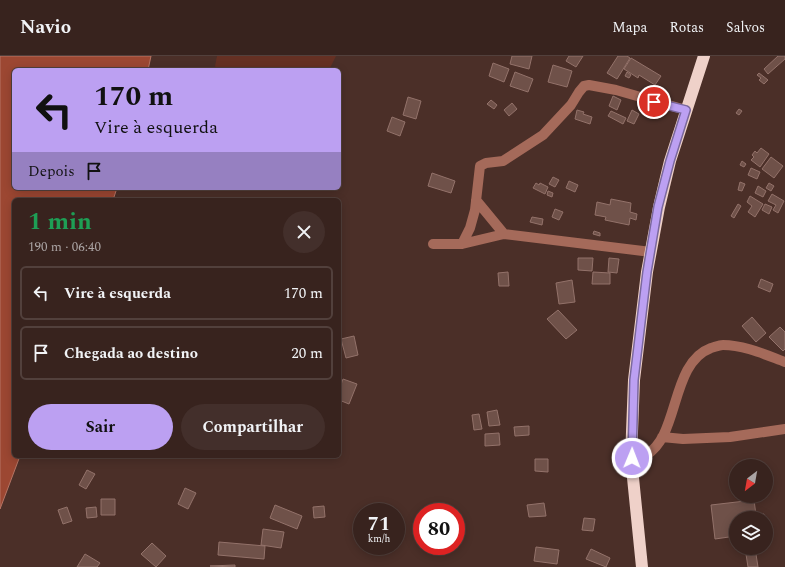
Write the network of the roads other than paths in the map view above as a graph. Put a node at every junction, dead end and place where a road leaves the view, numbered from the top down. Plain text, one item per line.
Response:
1 (704, 56) edge
2 (686, 110) junction
3 (476, 200) junction
4 (504, 234) junction
5 (433, 244) dead end
6 (462, 244) junction
7 (650, 252) junction
8 (785, 362) edge
9 (785, 429) edge
10 (662, 437) junction
11 (632, 458) junction
12 (642, 567) edge

1 - 2 highway
2 - 3 street
2 - 7 highway
3 - 4 street
3 - 6 street
4 - 6 street
4 - 7 street
5 - 6 street
7 - 11 highway
8 - 10 street
9 - 10 street
10 - 11 street
11 - 12 highway

